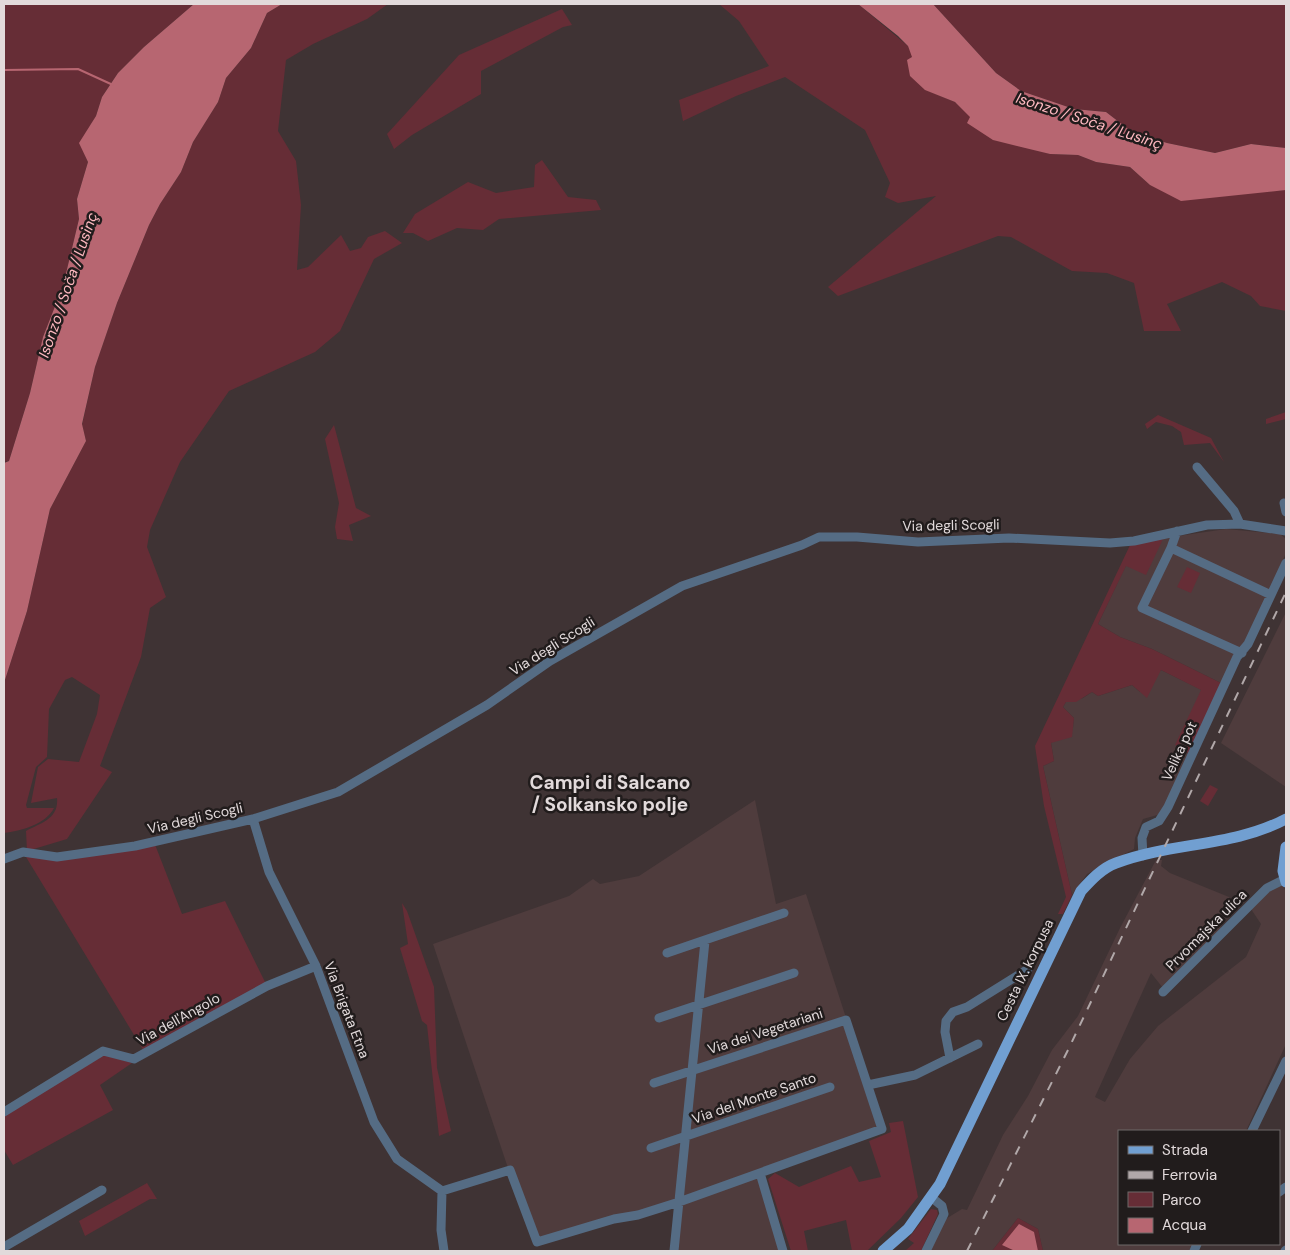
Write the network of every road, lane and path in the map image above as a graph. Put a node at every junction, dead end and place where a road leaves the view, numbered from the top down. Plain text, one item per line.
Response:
1 (1198, 467) dead end
2 (1240, 524) junction
3 (1177, 531) junction
4 (1286, 531) edge
5 (1170, 548) junction
6 (1286, 563) edge
7 (1270, 595) junction
8 (1242, 653) junction
9 (253, 819) junction
10 (1286, 819) edge
11 (1286, 846) edge
12 (1142, 856) junction
13 (4, 859) edge
14 (1286, 880) edge
15 (784, 912) dead end
16 (705, 940) junction
17 (667, 953) dead end
18 (316, 966) junction
19 (1028, 969) dead end
20 (794, 973) dead end
21 (1163, 992) dead end
22 (699, 1005) junction
23 (659, 1018) dead end
24 (978, 1044) dead end
25 (950, 1058) junction
26 (1286, 1061) edge
27 (693, 1069) junction
28 (1283, 1076) edge
29 (654, 1083) dead end
30 (868, 1085) junction
31 (830, 1087) dead end
32 (4, 1112) edge
33 (1253, 1130) edge
34 (686, 1135) junction
35 (651, 1148) dead end
36 (760, 1173) junction
37 (102, 1190) dead end
38 (442, 1191) junction
39 (931, 1197) junction
40 (679, 1202) junction
41 (4, 1248) edge
42 (444, 1251) edge
43 (674, 1251) edge
44 (784, 1251) edge
45 (883, 1251) edge
46 (926, 1251) edge

1 - 2 street
2 - 3 street
2 - 4 street
3 - 5 street
3 - 9 street, Via degli Scogli
5 - 7 street
5 - 8 street
6 - 7 street, Velika pot
7 - 8 street, Velika pot
8 - 12 street, Velika pot
9 - 13 street, Via degli Scogli
9 - 18 street, Via Brigata Etna
10 - 12 main road, Cesta IX. korpusa
11 - 14 main road
12 - 39 main road, Cesta IX. korpusa
14 - 21 street, Prvomajska ulica
15 - 16 street
16 - 17 street
16 - 22 street, Via del Monte Santo
18 - 32 street, Via dell'Angolo
18 - 38 street, Via Brigata Etna
19 - 25 street
20 - 22 street
22 - 23 street
22 - 27 street, Via del Monte Santo
24 - 25 street
25 - 30 street
26 - 28 street
27 - 29 street
27 - 30 street, Via dei Vegetariani
27 - 34 street, Via del Monte Santo
28 - 33 street
30 - 36 street
31 - 34 street, Via del Monte Santo
34 - 35 street, Via del Monte Santo
34 - 40 street, Via del Monte Santo
36 - 40 street
36 - 44 street
37 - 41 street
38 - 40 street
38 - 42 street
39 - 45 main road, Cesta IX. korpusa
39 - 46 street
40 - 43 street, Via del Monte Santo

